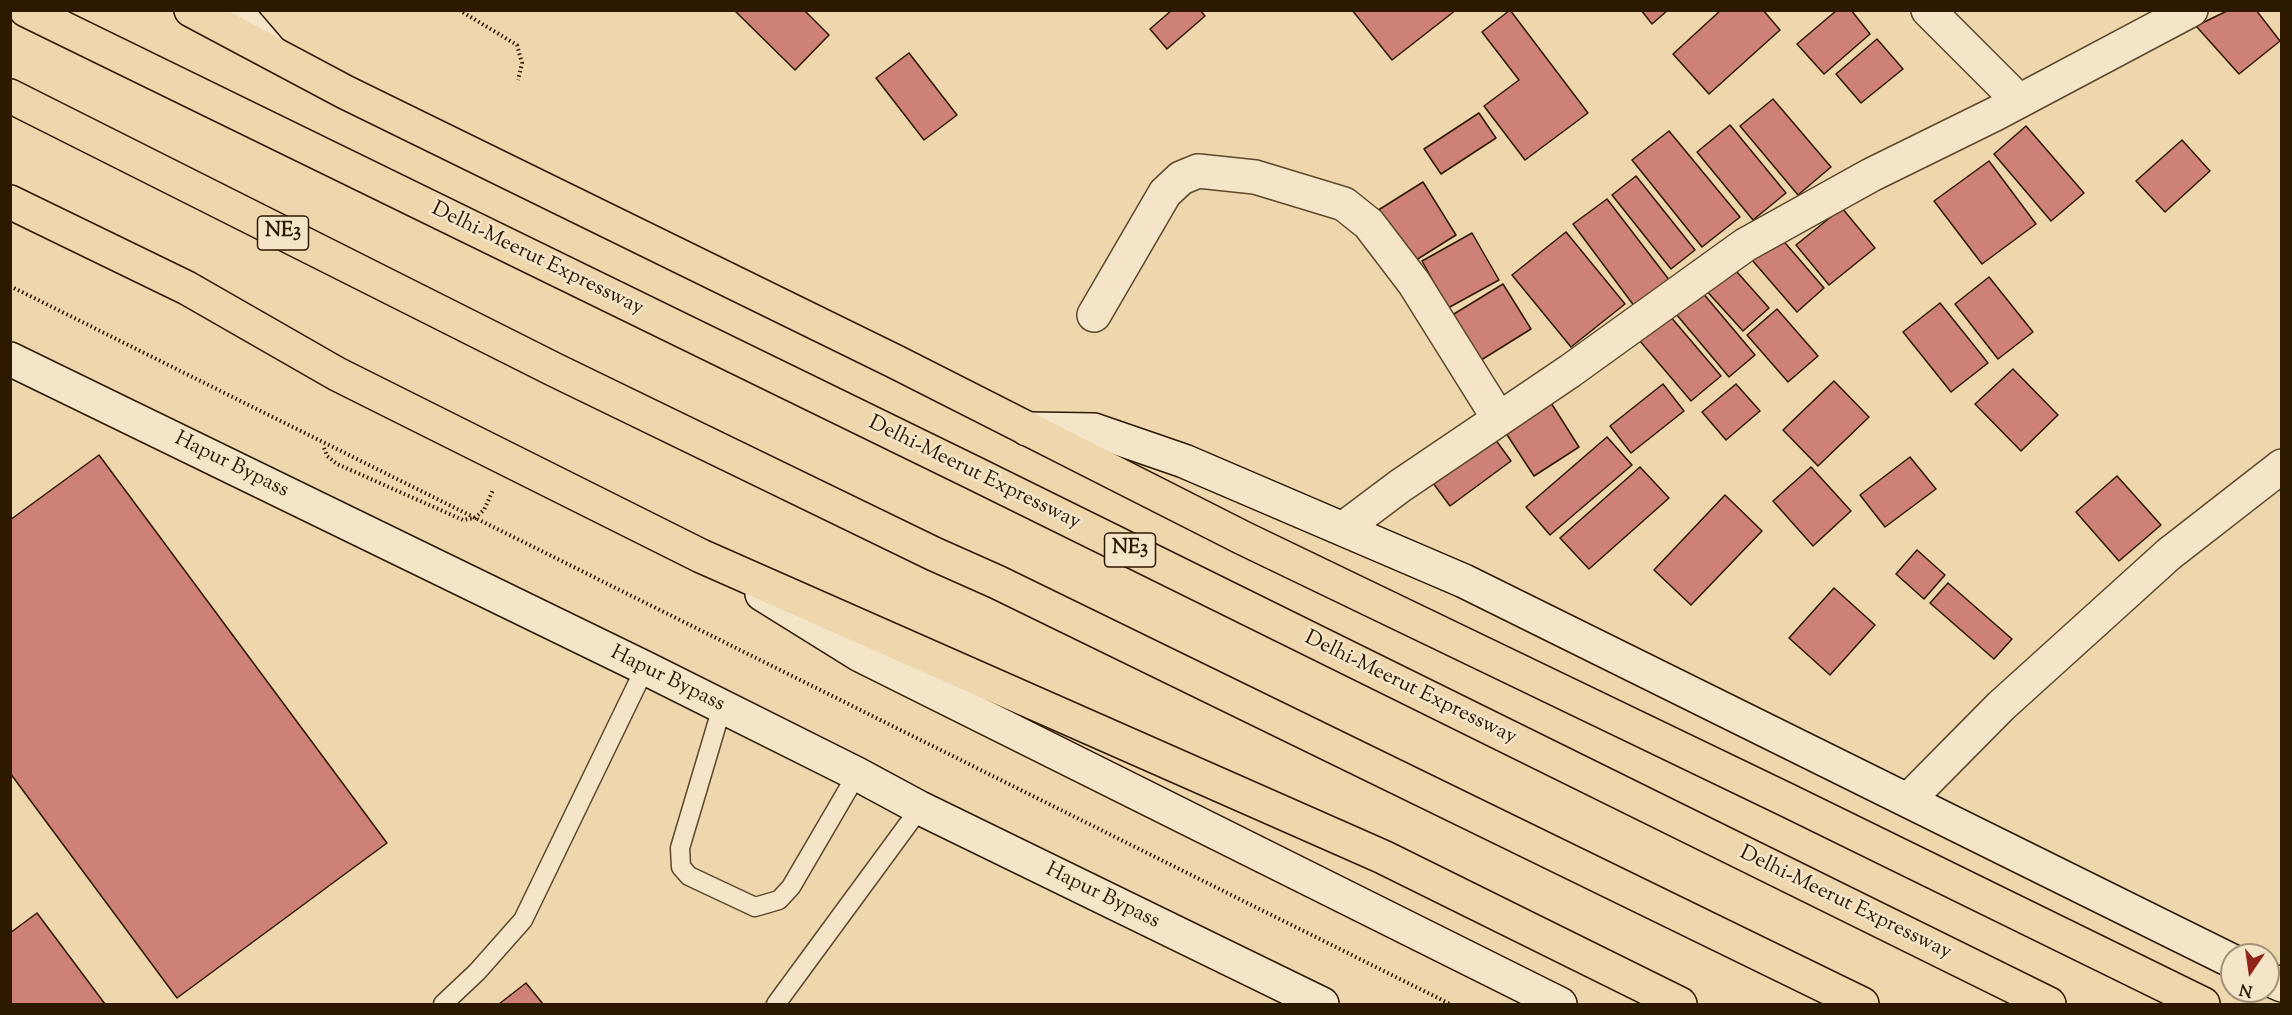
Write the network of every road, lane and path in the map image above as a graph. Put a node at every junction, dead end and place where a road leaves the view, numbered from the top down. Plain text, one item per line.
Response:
1 (26, 10) edge
2 (191, 10) edge
3 (235, 10) edge
4 (459, 10) edge
5 (1928, 10) edge
6 (2191, 10) edge
7 (272, 52) junction
8 (518, 80) dead end
9 (10, 96) edge
10 (2019, 101) junction
11 (10, 202) edge
12 (10, 286) edge
13 (1094, 315) dead end
14 (10, 359) edge
15 (1499, 419) junction
16 (1027, 429) junction
17 (324, 448) dead end
18 (507, 459) junction
19 (2282, 466) edge
20 (1344, 528) junction
21 (701, 556) junction
22 (645, 668) junction
23 (722, 707) junction
24 (857, 774) junction
25 (1908, 800) junction
26 (920, 807) junction
27 (2220, 955) edge
28 (443, 1005) edge
29 (776, 1005) edge
30 (1322, 1005) edge
31 (1450, 1005) edge
32 (1560, 1005) edge
33 (1680, 1005) edge
34 (1862, 1005) edge
35 (2049, 1005) edge
36 (2203, 1005) edge

1 - 35 highway, Delhi-Meerut Expressway / NE3
2 - 7 highway
3 - 7 street
4 - 8 path
5 - 10 street
6 - 10 street
7 - 16 highway
9 - 34 highway, NE3
10 - 15 street
11 - 18 highway
12 - 31 path
13 - 15 street
14 - 22 street, Hapur Bypass
15 - 20 street
16 - 20 street
16 - 36 highway
17 - 18 path
18 - 21 highway
19 - 25 street
20 - 25 street
21 - 32 street
21 - 33 highway
22 - 23 street, Hapur Bypass
22 - 28 lane
23 - 24 street, Hapur Bypass
23 - 24 lane
24 - 26 street, Hapur Bypass
25 - 27 street
26 - 29 lane
26 - 30 street, Hapur Bypass

